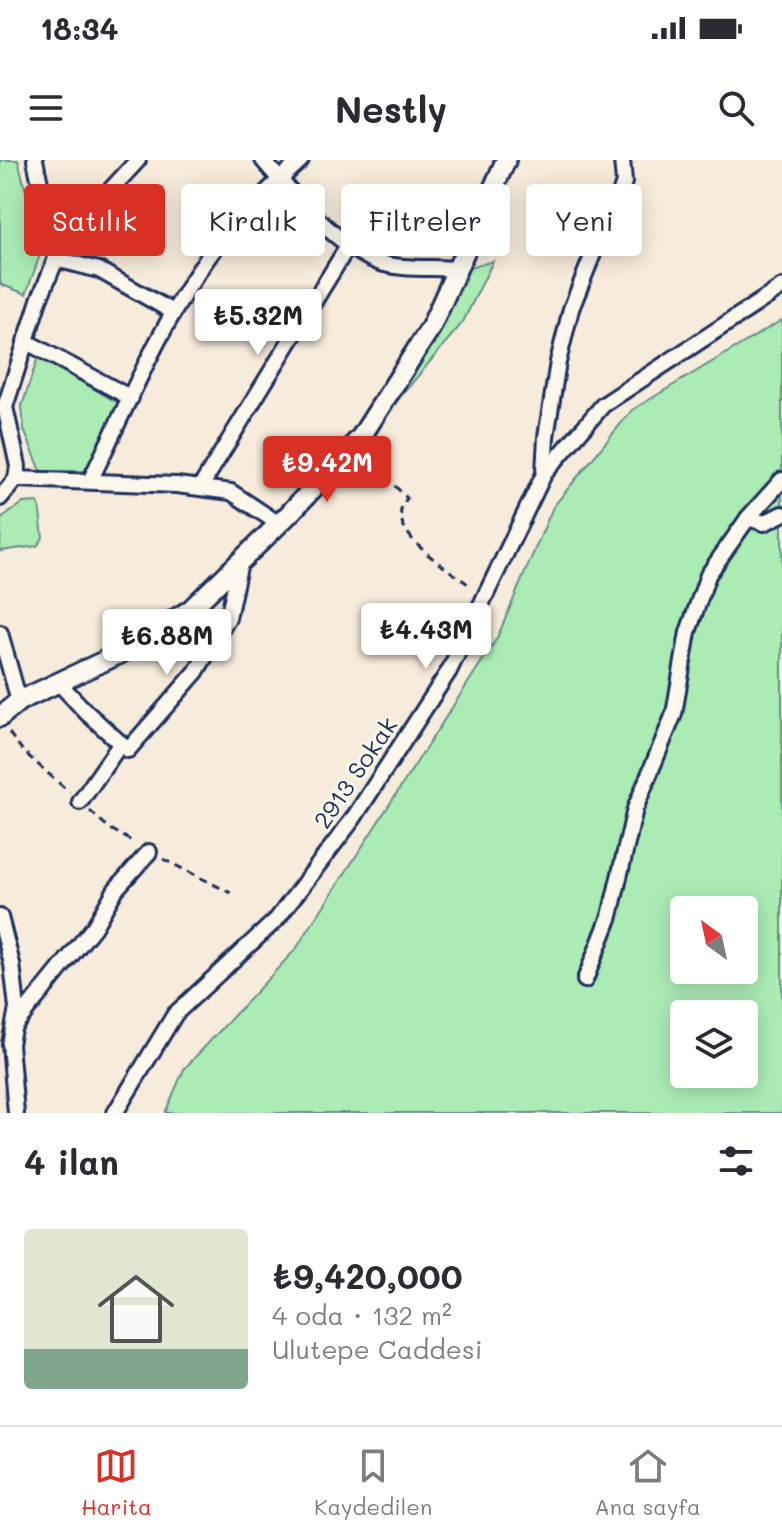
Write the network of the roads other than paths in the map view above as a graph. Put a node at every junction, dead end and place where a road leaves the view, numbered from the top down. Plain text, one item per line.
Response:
1 (35, 160) edge
2 (138, 160) edge
3 (263, 160) edge
4 (301, 160) edge
5 (506, 160) edge
6 (622, 160) edge
7 (279, 180) junction
8 (341, 239) edge
9 (342, 256) edge
10 (366, 256) edge
11 (56, 259) junction
12 (457, 269) junction
13 (782, 287) edge
14 (173, 312) junction
15 (25, 341) junction
16 (131, 398) junction
17 (544, 474) junction
18 (16, 479) junction
19 (782, 480) edge
20 (90, 481) junction
21 (200, 488) junction
22 (0, 498) edge
23 (782, 514) edge
24 (748, 518) junction
25 (279, 524) junction
26 (240, 562) junction
27 (0, 633) edge
28 (59, 683) junction
29 (19, 701) junction
30 (0, 717) edge
31 (121, 743) junction
32 (80, 802) dead end
33 (149, 852) road end
34 (0, 917) edge
35 (585, 980) dead end
36 (14, 1026) junction
37 (7, 1084) edge
38 (16, 1113) edge
39 (115, 1113) edge

1 - 11 street
2 - 11 street
3 - 7 street
4 - 7 street
5 - 12 street
6 - 17 street
7 - 8 street
7 - 14 street
9 - 21 street
10 - 12 street
11 - 14 street
11 - 15 street
12 - 25 street
13 - 17 street, 2913 Sokak
14 - 16 street
15 - 16 street
15 - 18 street
16 - 20 street
17 - 39 street, 2913 Sokak
18 - 20 street
18 - 22 street
19 - 24 street
20 - 21 street
21 - 25 street
23 - 24 street
24 - 35 street
25 - 26 street
26 - 28 street
26 - 31 street
27 - 29 street
28 - 29 street
28 - 31 street
29 - 30 street
31 - 32 street
33 - 36 street
34 - 36 street
36 - 37 street
37 - 38 street

